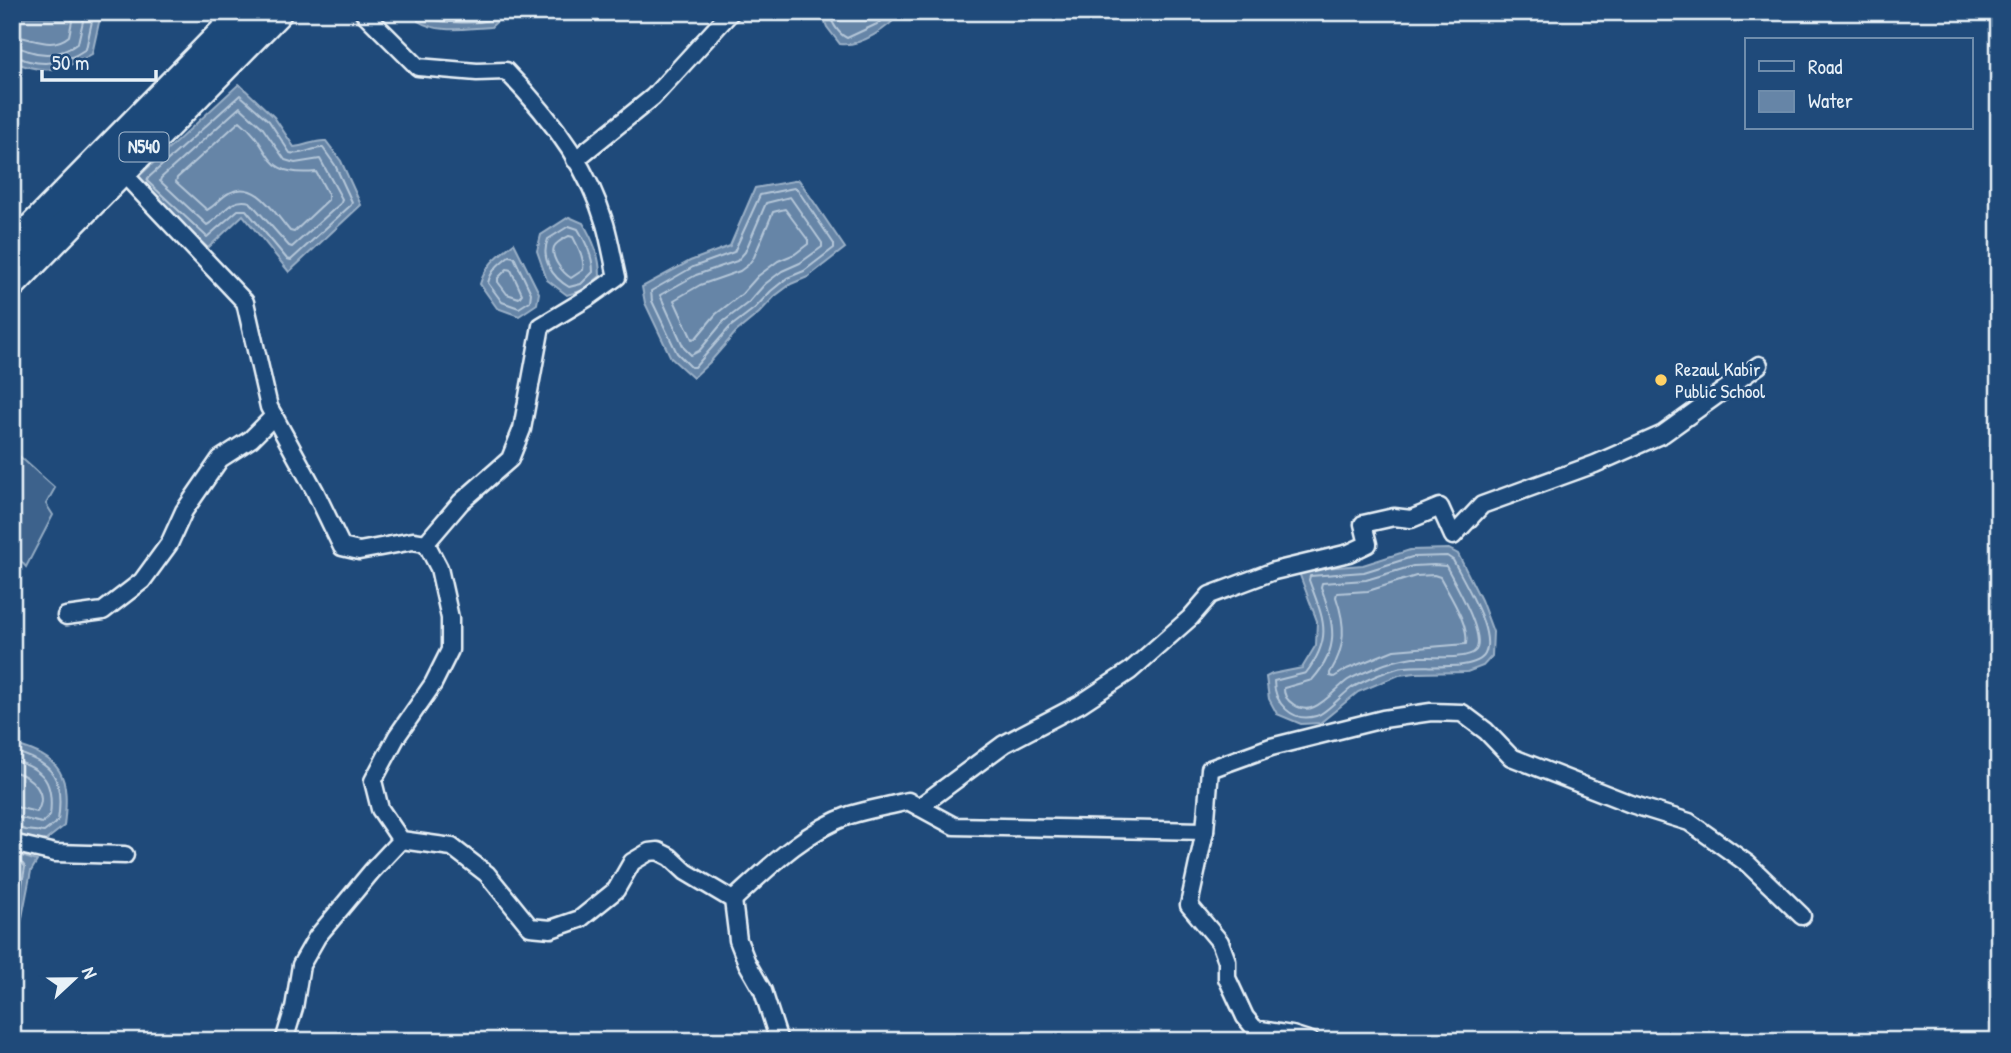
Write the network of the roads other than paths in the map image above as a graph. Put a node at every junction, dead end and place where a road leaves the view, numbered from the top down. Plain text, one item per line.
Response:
1 (245, 12) edge
2 (276, 12) edge
3 (363, 12) edge
4 (731, 12) edge
5 (575, 160) junction
6 (121, 171) junction
7 (12, 250) edge
8 (12, 282) edge
9 (1759, 365) dead end
10 (274, 416) junction
11 (426, 543) junction
12 (66, 616) dead end
13 (919, 807) junction
14 (1205, 831) junction
15 (401, 840) junction
16 (12, 843) edge
17 (125, 855) dead end
18 (733, 900) junction
19 (1802, 916) dead end
20 (284, 1041) edge
21 (779, 1041) edge
22 (1311, 1041) edge

1 - 7 highway, N540
2 - 6 highway, N540
3 - 5 street
4 - 5 street
5 - 11 street
6 - 8 highway, N540
6 - 10 street
9 - 13 street
10 - 11 street
10 - 12 street
11 - 15 street
13 - 14 street
13 - 18 street
14 - 19 street
14 - 22 street
15 - 18 street
15 - 20 street
16 - 17 street
18 - 21 street

